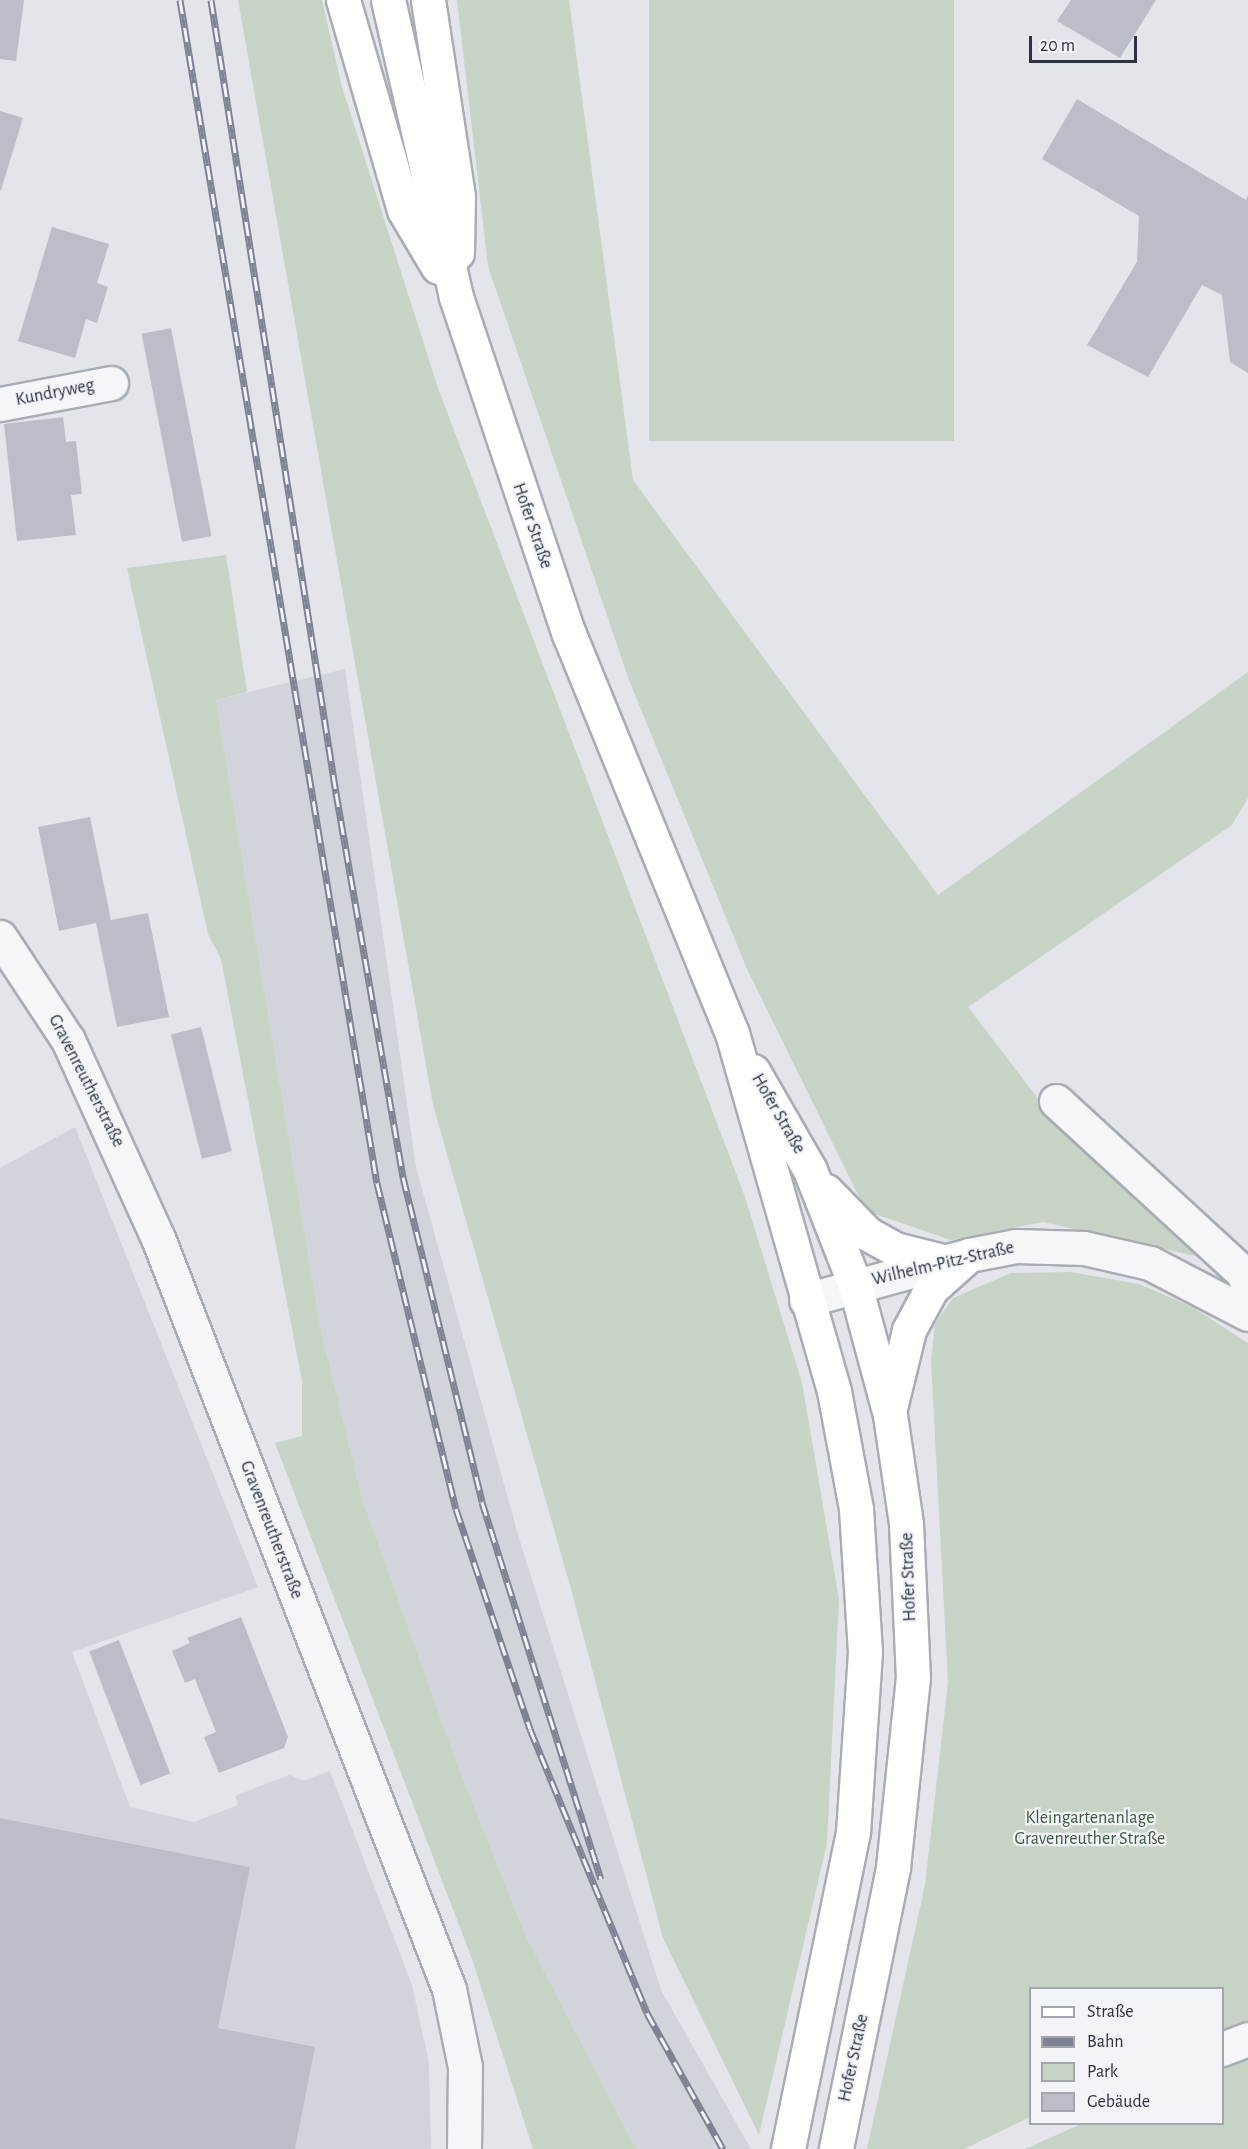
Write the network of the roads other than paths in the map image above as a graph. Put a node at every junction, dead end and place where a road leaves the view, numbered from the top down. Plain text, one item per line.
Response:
1 (343, 0) edge
2 (387, 0) edge
3 (428, 0) edge
4 (456, 297) junction
5 (111, 383) dead end
6 (0, 404) edge
7 (0, 937) edge
8 (732, 1033) junction
9 (1056, 1101) dead end
10 (810, 1170) junction
11 (956, 1258) junction
12 (855, 1285) junction
13 (1248, 1289) edge
14 (806, 1300) junction
15 (1248, 1314) edge
16 (890, 1415) junction
17 (1248, 2039) edge
18 (1224, 2048) edge
19 (464, 2149) edge
20 (788, 2149) edge
21 (836, 2149) edge

1 - 4 main road
2 - 4 main road, Hofer Straße
3 - 4 main road
4 - 8 main road, Hofer Straße
5 - 6 street, Kundryweg
7 - 19 street, Gravenreutherstraße
8 - 10 main road, Hofer Straße
8 - 14 main road, Hofer Straße
9 - 13 street
10 - 11 main road
10 - 12 main road, Hofer Straße
11 - 12 street, Wilhelm-Pitz-Straße
11 - 15 street, Wilhelm-Pitz-Straße
11 - 16 main road
12 - 14 street, Wilhelm-Pitz-Straße
12 - 16 main road, Hofer Straße
14 - 20 main road, Hofer Straße
16 - 21 main road, Hofer Straße
17 - 18 street

